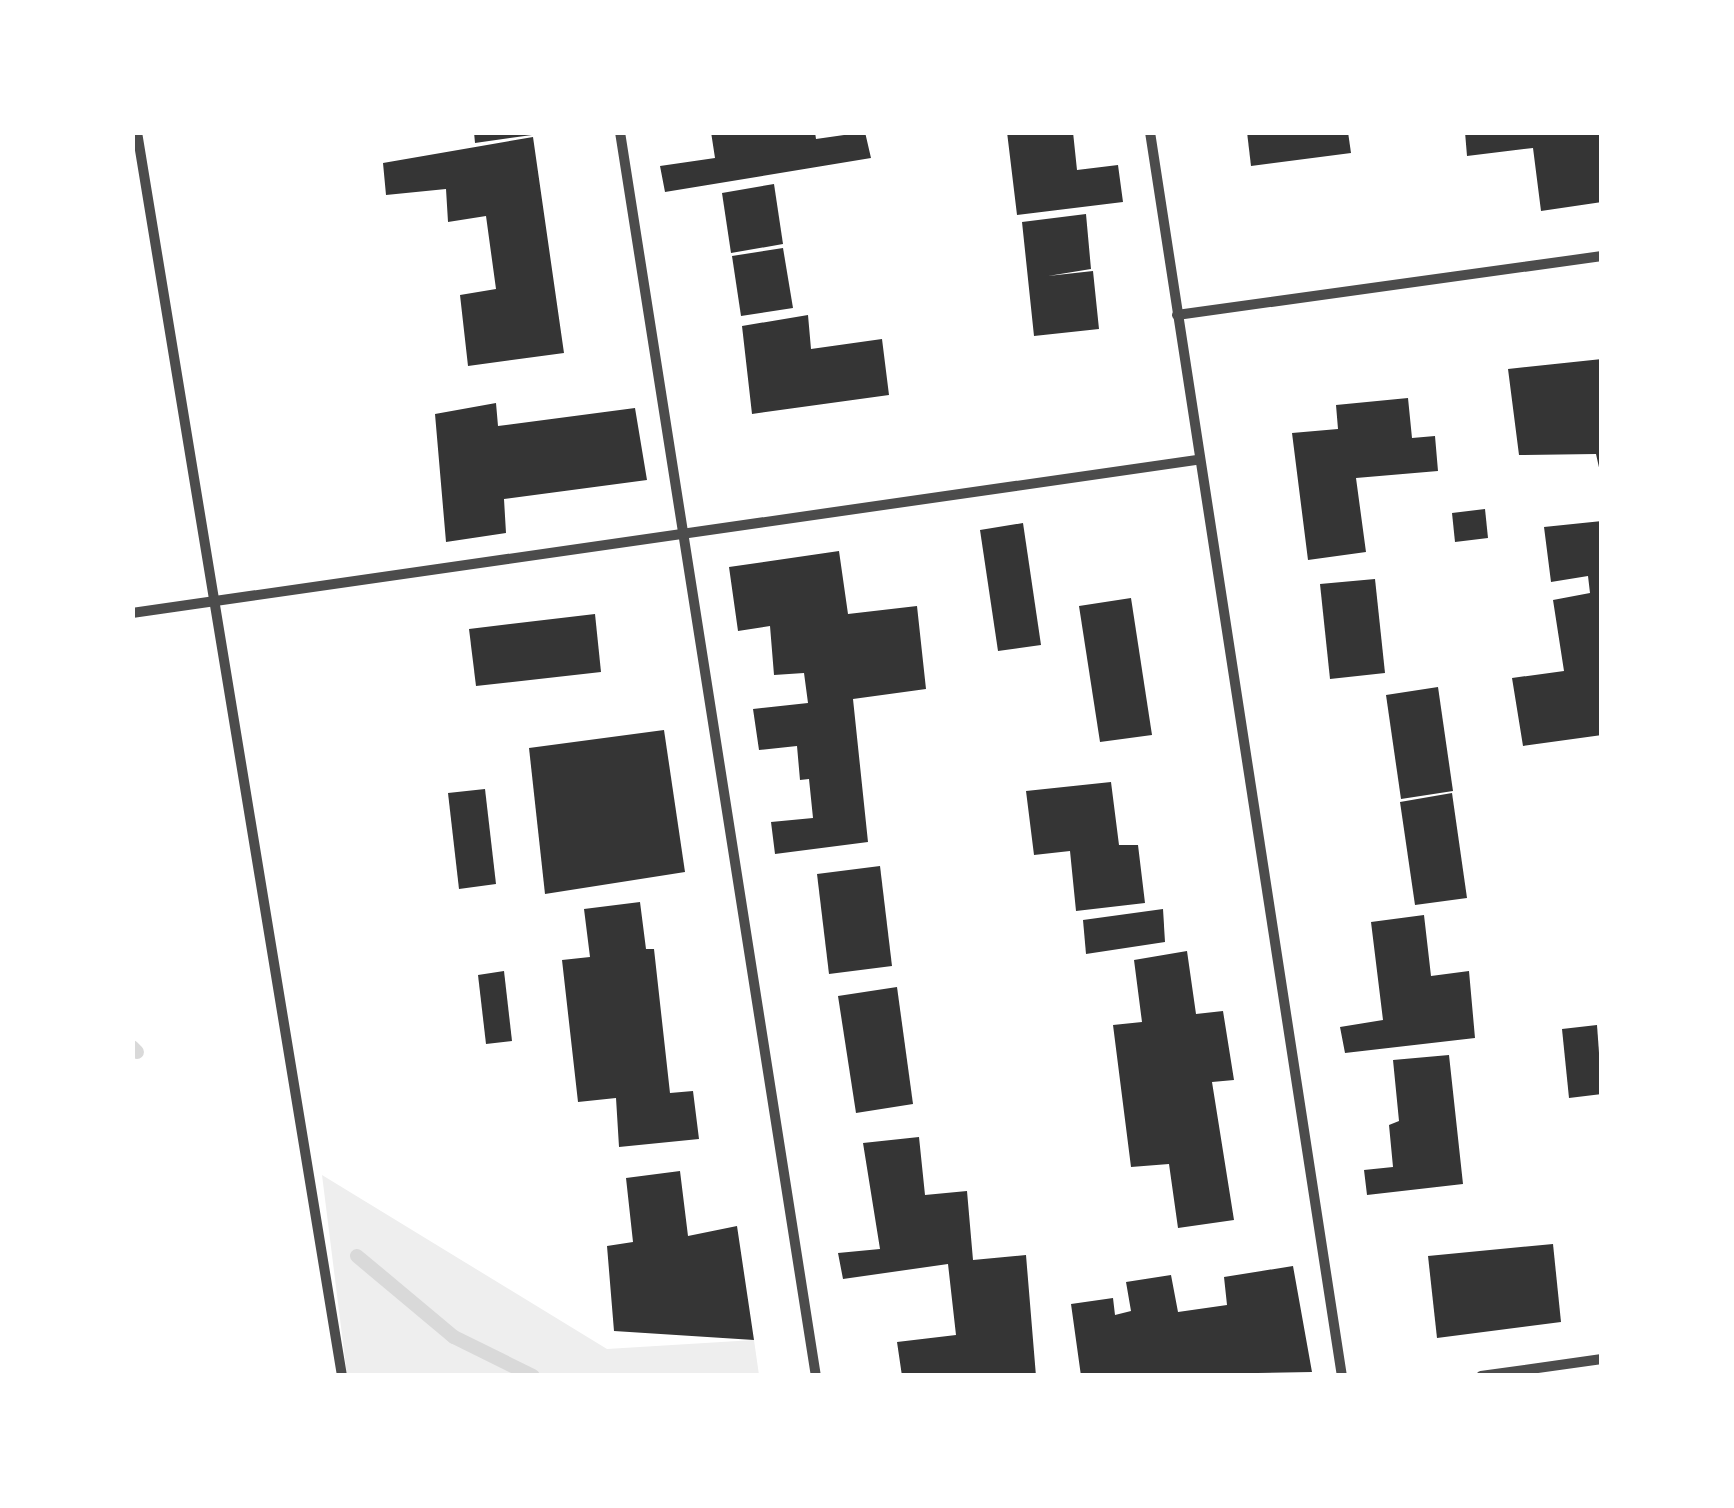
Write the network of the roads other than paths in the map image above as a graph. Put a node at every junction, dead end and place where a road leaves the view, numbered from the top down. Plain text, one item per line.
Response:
1 (137, 132) edge
2 (620, 132) edge
3 (1150, 132) edge
4 (1602, 256) edge
5 (1177, 316) junction
6 (1197, 460) junction
7 (682, 533) junction
8 (215, 600) junction
9 (132, 613) edge
10 (1602, 1358) edge
11 (342, 1376) edge
12 (816, 1376) edge
13 (1342, 1376) edge
14 (1482, 1376) edge

1 - 8 street
2 - 7 street
3 - 5 street
4 - 5 street
5 - 6 street
6 - 7 street
6 - 13 street
7 - 8 street
7 - 12 street
8 - 9 street
8 - 11 street
10 - 14 street

